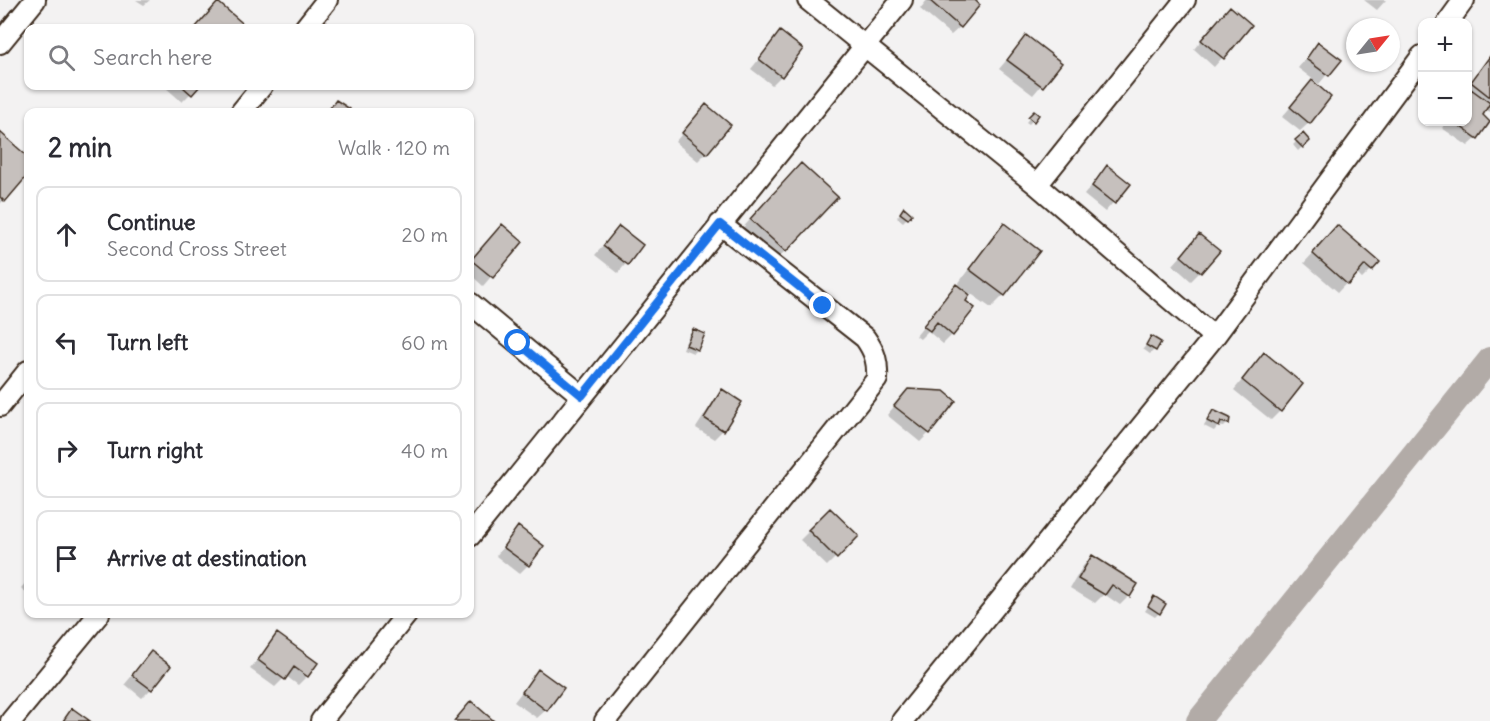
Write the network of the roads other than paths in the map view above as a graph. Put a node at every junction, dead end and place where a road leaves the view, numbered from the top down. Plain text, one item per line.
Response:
1 (35, 0) edge
2 (327, 0) edge
3 (808, 0) edge
4 (902, 0) edge
5 (1185, 0) edge
6 (1464, 0) edge
7 (1451, 18) edge
8 (309, 24) edge
9 (0, 42) edge
10 (865, 46) junction
11 (1418, 61) edge
12 (259, 90) edge
13 (244, 108) edge
14 (1037, 185) junction
15 (720, 224) junction
16 (474, 306) edge
17 (1214, 337) junction
18 (24, 375) edge
19 (582, 396) junction
20 (2, 400) edge
21 (474, 531) edge
22 (96, 618) edge
23 (404, 618) edge
24 (11, 721) edge
25 (321, 721) edge
26 (604, 721) edge
27 (902, 721) edge

1 - 9 street
2 - 8 street
3 - 10 street
4 - 10 street
5 - 14 street
6 - 7 street
10 - 14 street
10 - 15 street
11 - 17 street
12 - 13 street
14 - 17 street
15 - 19 street
15 - 26 street
16 - 19 street
17 - 27 street
18 - 20 street
19 - 21 street
22 - 24 street
23 - 25 street

